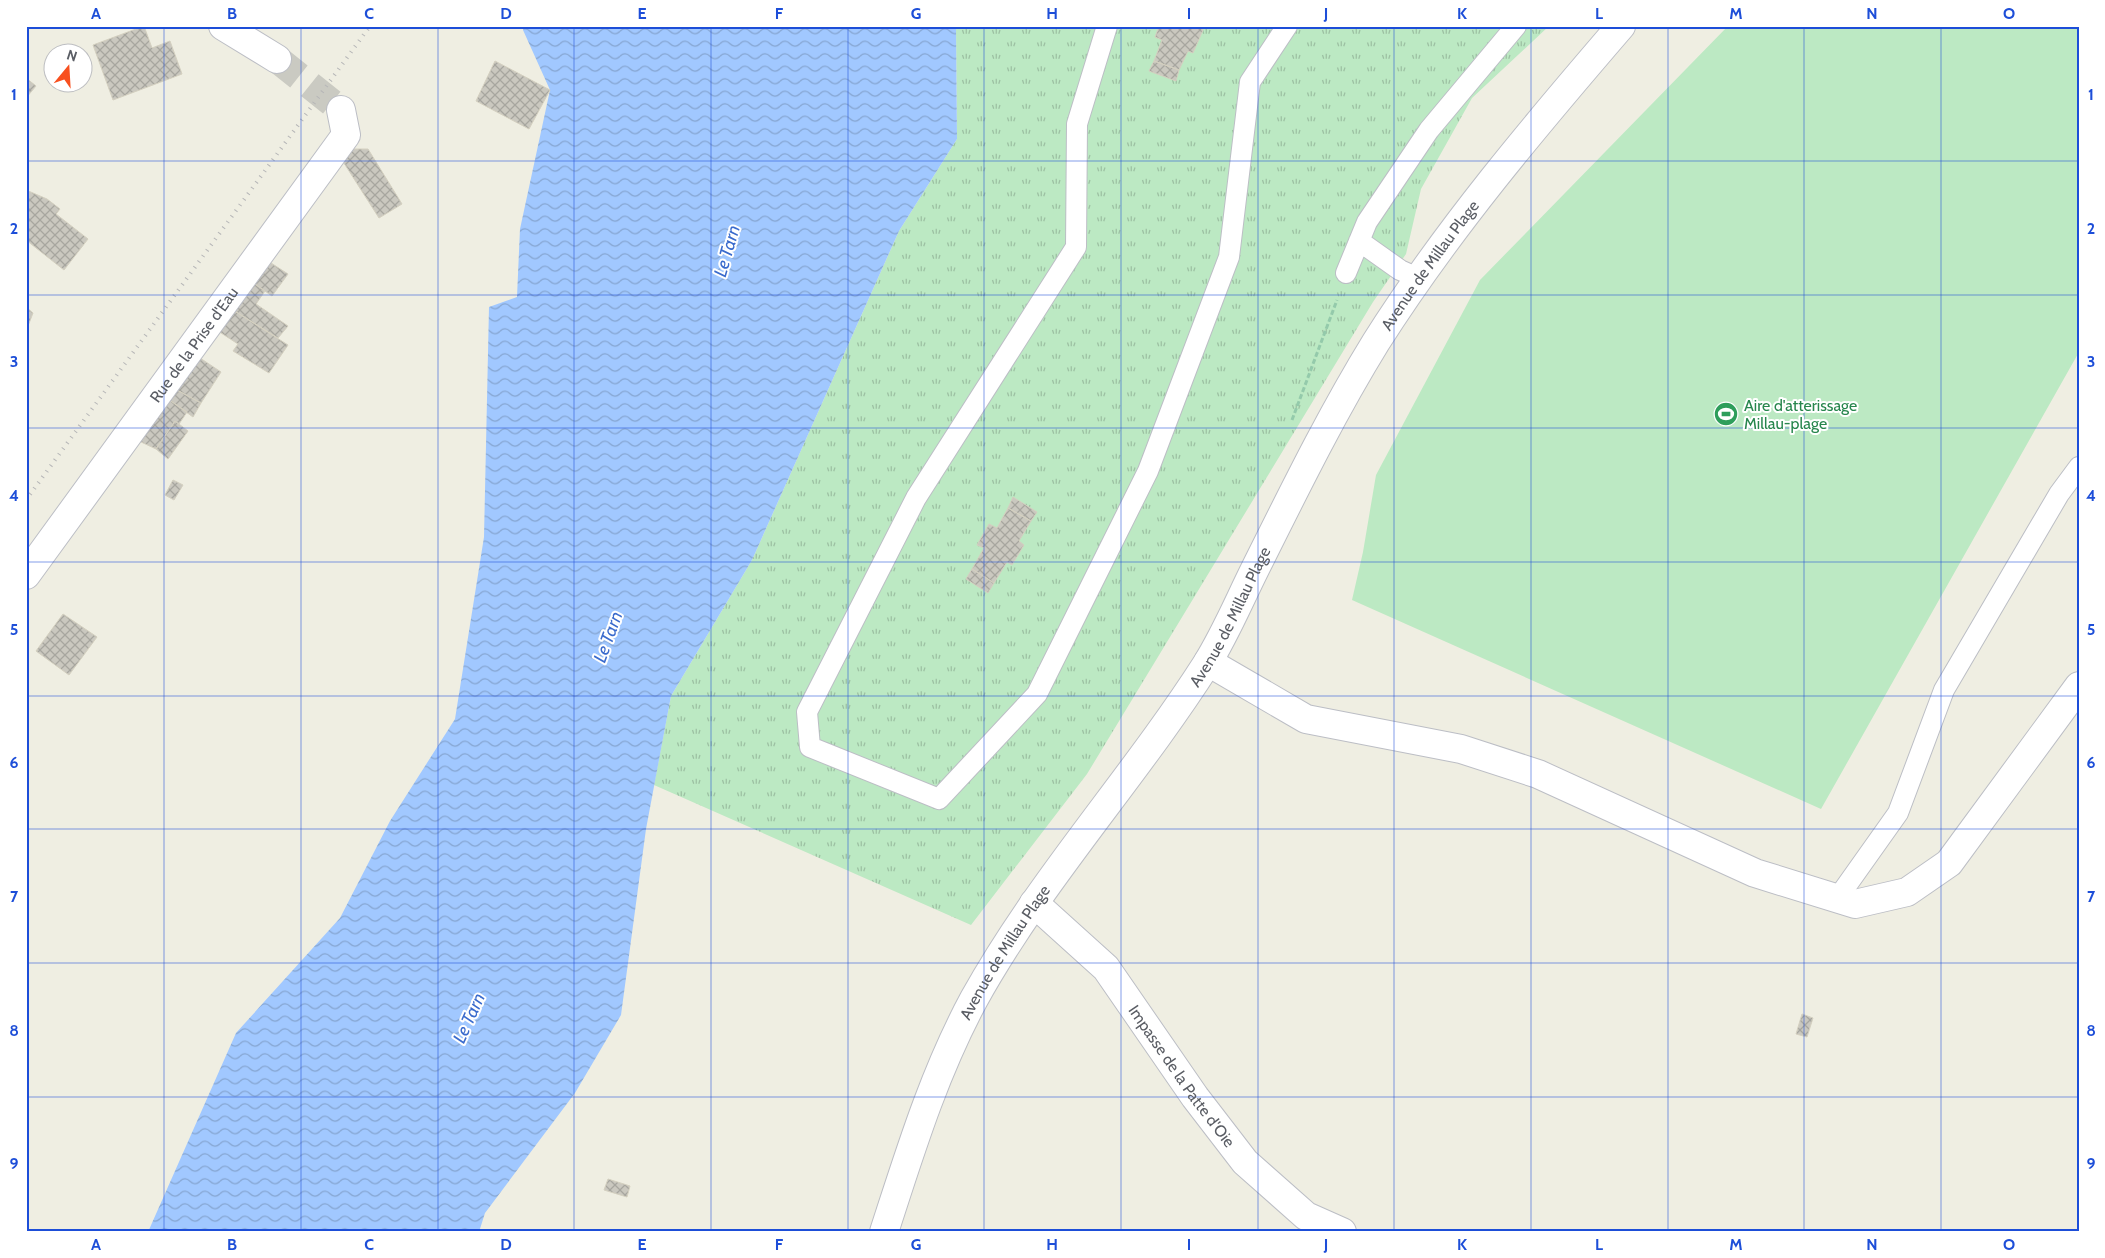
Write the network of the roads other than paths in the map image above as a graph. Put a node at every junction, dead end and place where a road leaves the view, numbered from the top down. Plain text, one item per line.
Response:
1 (223, 26) edge
2 (1107, 26) edge
3 (1287, 26) edge
4 (1516, 26) edge
5 (1621, 26) edge
6 (277, 59) tunnel mouth
7 (341, 110) tunnel mouth
8 (1359, 241) junction
9 (1346, 273) dead end
10 (1420, 278) junction
11 (2079, 467) edge
12 (26, 575) edge
13 (1208, 662) junction
14 (2079, 686) edge
15 (1837, 898) junction
16 (1034, 903) junction
17 (884, 1232) edge
18 (1342, 1232) edge

1 - 6 street
2 - 3 lane
4 - 8 lane
5 - 10 street, Avenue de Millau Plage
7 - 12 street, Rue de la Prise d'Eau
8 - 9 lane
8 - 10 lane
10 - 13 street, Avenue de Millau Plage
11 - 15 lane
13 - 15 street
13 - 16 street, Avenue de Millau Plage
14 - 15 street
16 - 17 street, Avenue de Millau Plage
16 - 18 street, Impasse de la Patte d'Oie

